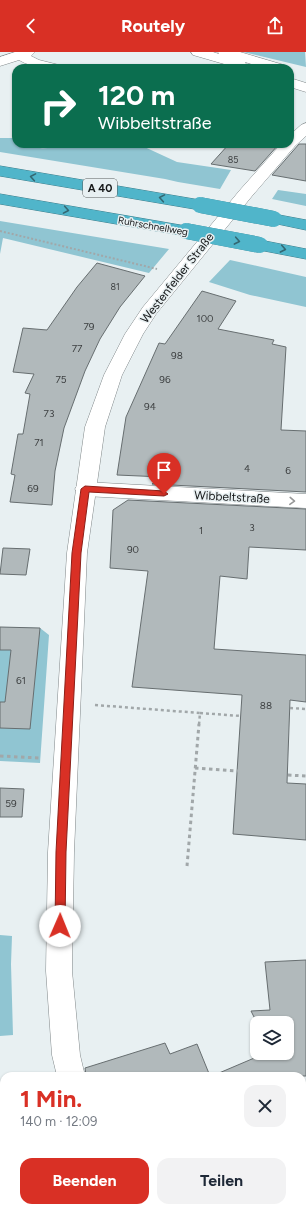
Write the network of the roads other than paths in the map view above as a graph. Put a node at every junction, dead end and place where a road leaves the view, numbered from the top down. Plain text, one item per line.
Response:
1 (198, 52) edge
2 (226, 52) edge
3 (24, 53) edge
4 (0, 62) edge
5 (38, 64) edge
6 (237, 64) edge
7 (266, 64) edge
8 (294, 71) edge
9 (306, 74) edge
10 (294, 84) edge
11 (306, 88) edge
12 (285, 148) edge
13 (0, 171) edge
14 (0, 199) edge
15 (306, 224) edge
16 (306, 254) edge
17 (85, 489) junction
18 (306, 501) edge
19 (70, 1072) edge

1 - 6 street
2 - 7 street
3 - 4 street
3 - 5 street
8 - 9 street
10 - 11 street
12 - 17 street, Westenfelder Straße
15 -> 13 highway, A 40, bridge
14 -> 16 highway, Ruhrschnellweg / A 40, bridge
17 -> 18 street, Wibbeltstraße
17 - 19 street, Westenfelder Straße

